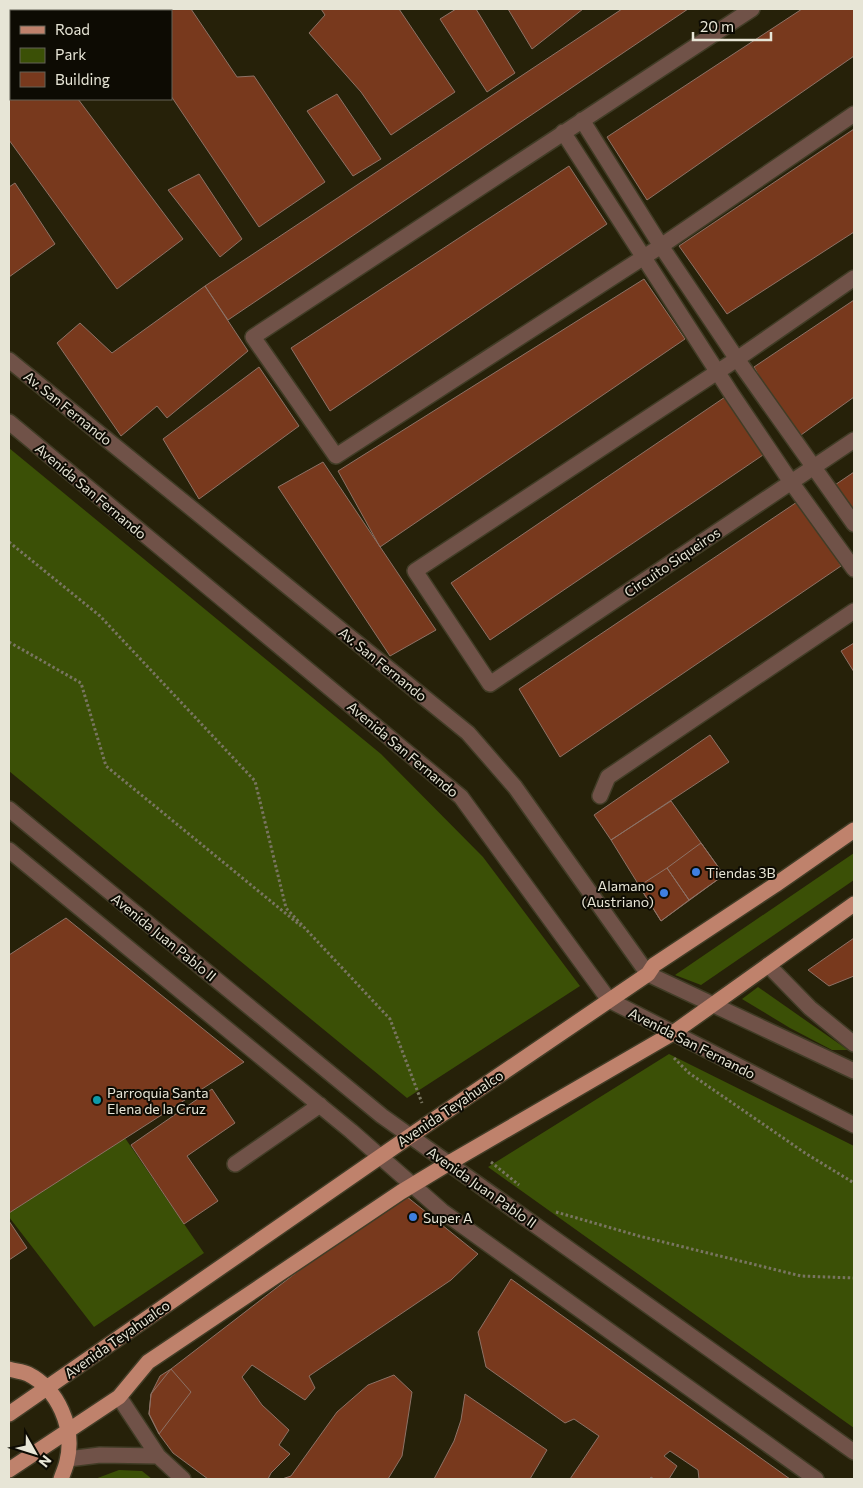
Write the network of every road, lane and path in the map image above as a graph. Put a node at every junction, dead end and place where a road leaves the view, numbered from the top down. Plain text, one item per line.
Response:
1 (752, 9) edge
2 (854, 114) edge
3 (582, 120) junction
4 (563, 132) junction
5 (661, 246) junction
6 (644, 257) junction
7 (854, 278) edge
8 (737, 358) junction
9 (9, 360) edge
10 (717, 371) junction
11 (9, 422) edge
12 (854, 440) edge
13 (814, 467) junction
14 (792, 482) junction
15 (854, 524) edge
16 (9, 542) edge
17 (854, 569) edge
18 (854, 611) edge
19 (9, 642) edge
20 (600, 796) dead end
21 (9, 809) edge
22 (854, 830) edge
23 (9, 850) edge
24 (854, 904) edge
25 (312, 935) junction
26 (768, 965) junction
27 (648, 974) junction
28 (609, 1000) junction
29 (712, 1004) junction
30 (673, 1033) junction
31 (854, 1044) edge
32 (670, 1054) dead end
33 (854, 1071) edge
34 (422, 1104) dead end
35 (320, 1105) junction
36 (854, 1125) edge
37 (410, 1136) junction
38 (380, 1156) junction
39 (485, 1157) dead end
40 (449, 1162) junction
41 (235, 1164) dead end
42 (854, 1182) edge
43 (414, 1186) junction
44 (520, 1187) dead end
45 (549, 1211) dead end
46 (854, 1278) edge
47 (9, 1370) edge
48 (46, 1388) junction
49 (119, 1397) junction
50 (9, 1414) edge
51 (68, 1429) junction
52 (854, 1452) edge
53 (158, 1456) junction
54 (68, 1459) junction
55 (9, 1470) edge
56 (61, 1479) edge
57 (183, 1479) edge
58 (816, 1479) edge

1 - 3 street
2 - 5 street
3 - 4 street
3 - 5 street
4 - 6 street
4 - 6 street
5 - 6 street
5 - 8 street
6 - 10 street
7 - 8 street
8 - 10 street
8 - 13 street
9 - 27 street, Av. San Fernando
10 - 14 street
10 - 14 street, Circuito Siqueiros
11 - 28 street, Avenida San Fernando
12 - 13 street, Circuito Siqueiros
13 - 14 street, Circuito Siqueiros
13 - 15 street
14 - 17 street
16 - 25 path
18 - 20 street
19 - 25 path
21 - 37 street, Avenida Juan Pablo II
22 - 27 main road, Avenida Teyahualco
23 - 35 street
24 - 26 main road
25 - 34 path
26 - 29 main road
26 - 31 street
27 - 28 main road, Avenida Teyahualco
27 - 29 street, Av. San Fernando
28 - 30 street, Avenida San Fernando
28 - 37 main road, Avenida Teyahualco
29 - 30 main road
29 - 33 street, Av. San Fernando
30 - 36 street, Avenida San Fernando
30 - 40 main road
32 - 42 path
35 - 38 street
35 - 41 street
37 - 38 main road, Avenida Teyahualco
37 - 40 street, Avenida Juan Pablo II
38 - 43 street
38 - 48 main road, Avenida Teyahualco
39 - 44 path
40 - 43 main road
40 - 52 street, Avenida Juan Pablo II
43 - 49 main road
43 - 58 street
45 - 46 path
47 - 48 main road
48 - 50 main road, Avenida Teyahualco
48 - 51 main road
49 - 51 main road
49 - 53 street
51 - 54 main road
51 - 55 main road
53 - 54 street
53 - 57 street
54 - 56 main road

